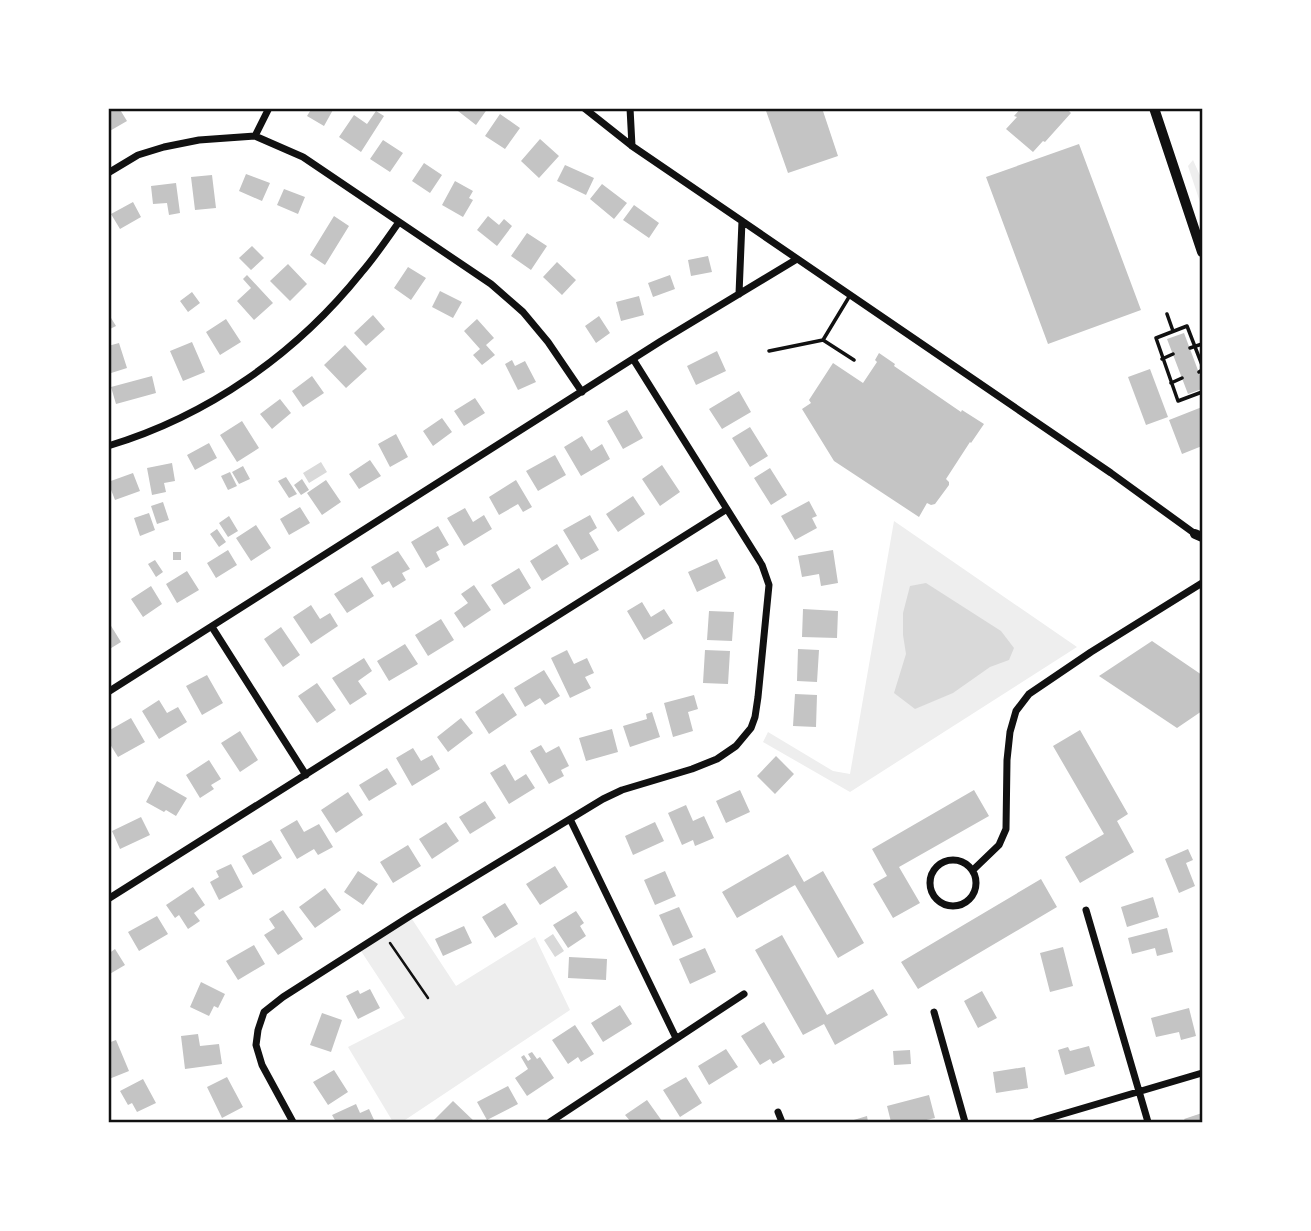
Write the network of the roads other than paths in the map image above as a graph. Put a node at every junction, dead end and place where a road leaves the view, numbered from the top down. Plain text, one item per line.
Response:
1 (268, 108) edge
2 (584, 108) edge
3 (629, 108) edge
4 (1154, 108) edge
5 (255, 136) junction
6 (632, 146) junction
7 (108, 173) edge
8 (742, 221) junction
9 (400, 222) junction
10 (1202, 252) edge
11 (797, 259) junction
12 (739, 294) junction
13 (850, 295) junction
14 (1167, 314) dead end
15 (1173, 331) junction
16 (823, 340) junction
17 (1202, 344) edge
18 (1192, 347) junction
19 (769, 351) dead end
20 (1173, 354) dead end
21 (633, 359) junction
22 (1162, 359) junction
23 (854, 360) dead end
24 (1202, 365) edge
25 (1182, 378) dead end
26 (1171, 383) junction
27 (582, 392) junction
28 (1202, 392) edge
29 (108, 446) edge
30 (727, 509) junction
31 (1200, 536) edge
32 (1202, 583) edge
33 (212, 627) junction
34 (108, 692) edge
35 (306, 775) junction
36 (570, 819) junction
37 (973, 870) junction
38 (108, 899) edge
39 (1086, 910) dead end
40 (744, 994) dead end
41 (934, 1012) dead end
42 (677, 1038) junction
43 (1202, 1073) edge
44 (1139, 1092) junction
45 (778, 1112) dead end
46 (293, 1122) edge
47 (550, 1122) edge
48 (782, 1122) edge
49 (965, 1122) edge
50 (1036, 1122) edge
51 (1149, 1122) edge

1 - 5 street
2 - 6 street
3 - 6 street
4 - 10 main road
5 - 7 street
5 - 9 street
6 - 8 street
8 - 11 street
8 - 12 street
9 - 27 street
9 - 29 street
11 - 12 street
11 - 13 street
12 - 21 street
13 - 16 lane
13 - 31 street
14 - 15 lane
15 - 18 lane
15 - 22 lane
16 - 19 lane
16 - 23 lane
17 - 18 lane
18 - 24 lane
20 - 22 lane
21 - 27 street
21 - 30 street
22 - 26 lane
25 - 26 lane
26 - 28 lane
27 - 33 street
30 - 35 street
30 - 36 street
32 - 37 street
33 - 34 street
33 - 35 street
35 - 38 street
36 - 42 street
36 - 46 street
37 - 37 street
39 - 44 street
40 - 42 street
41 - 49 street
42 - 47 street
43 - 44 street
44 - 50 street
44 - 51 street
45 - 48 street

